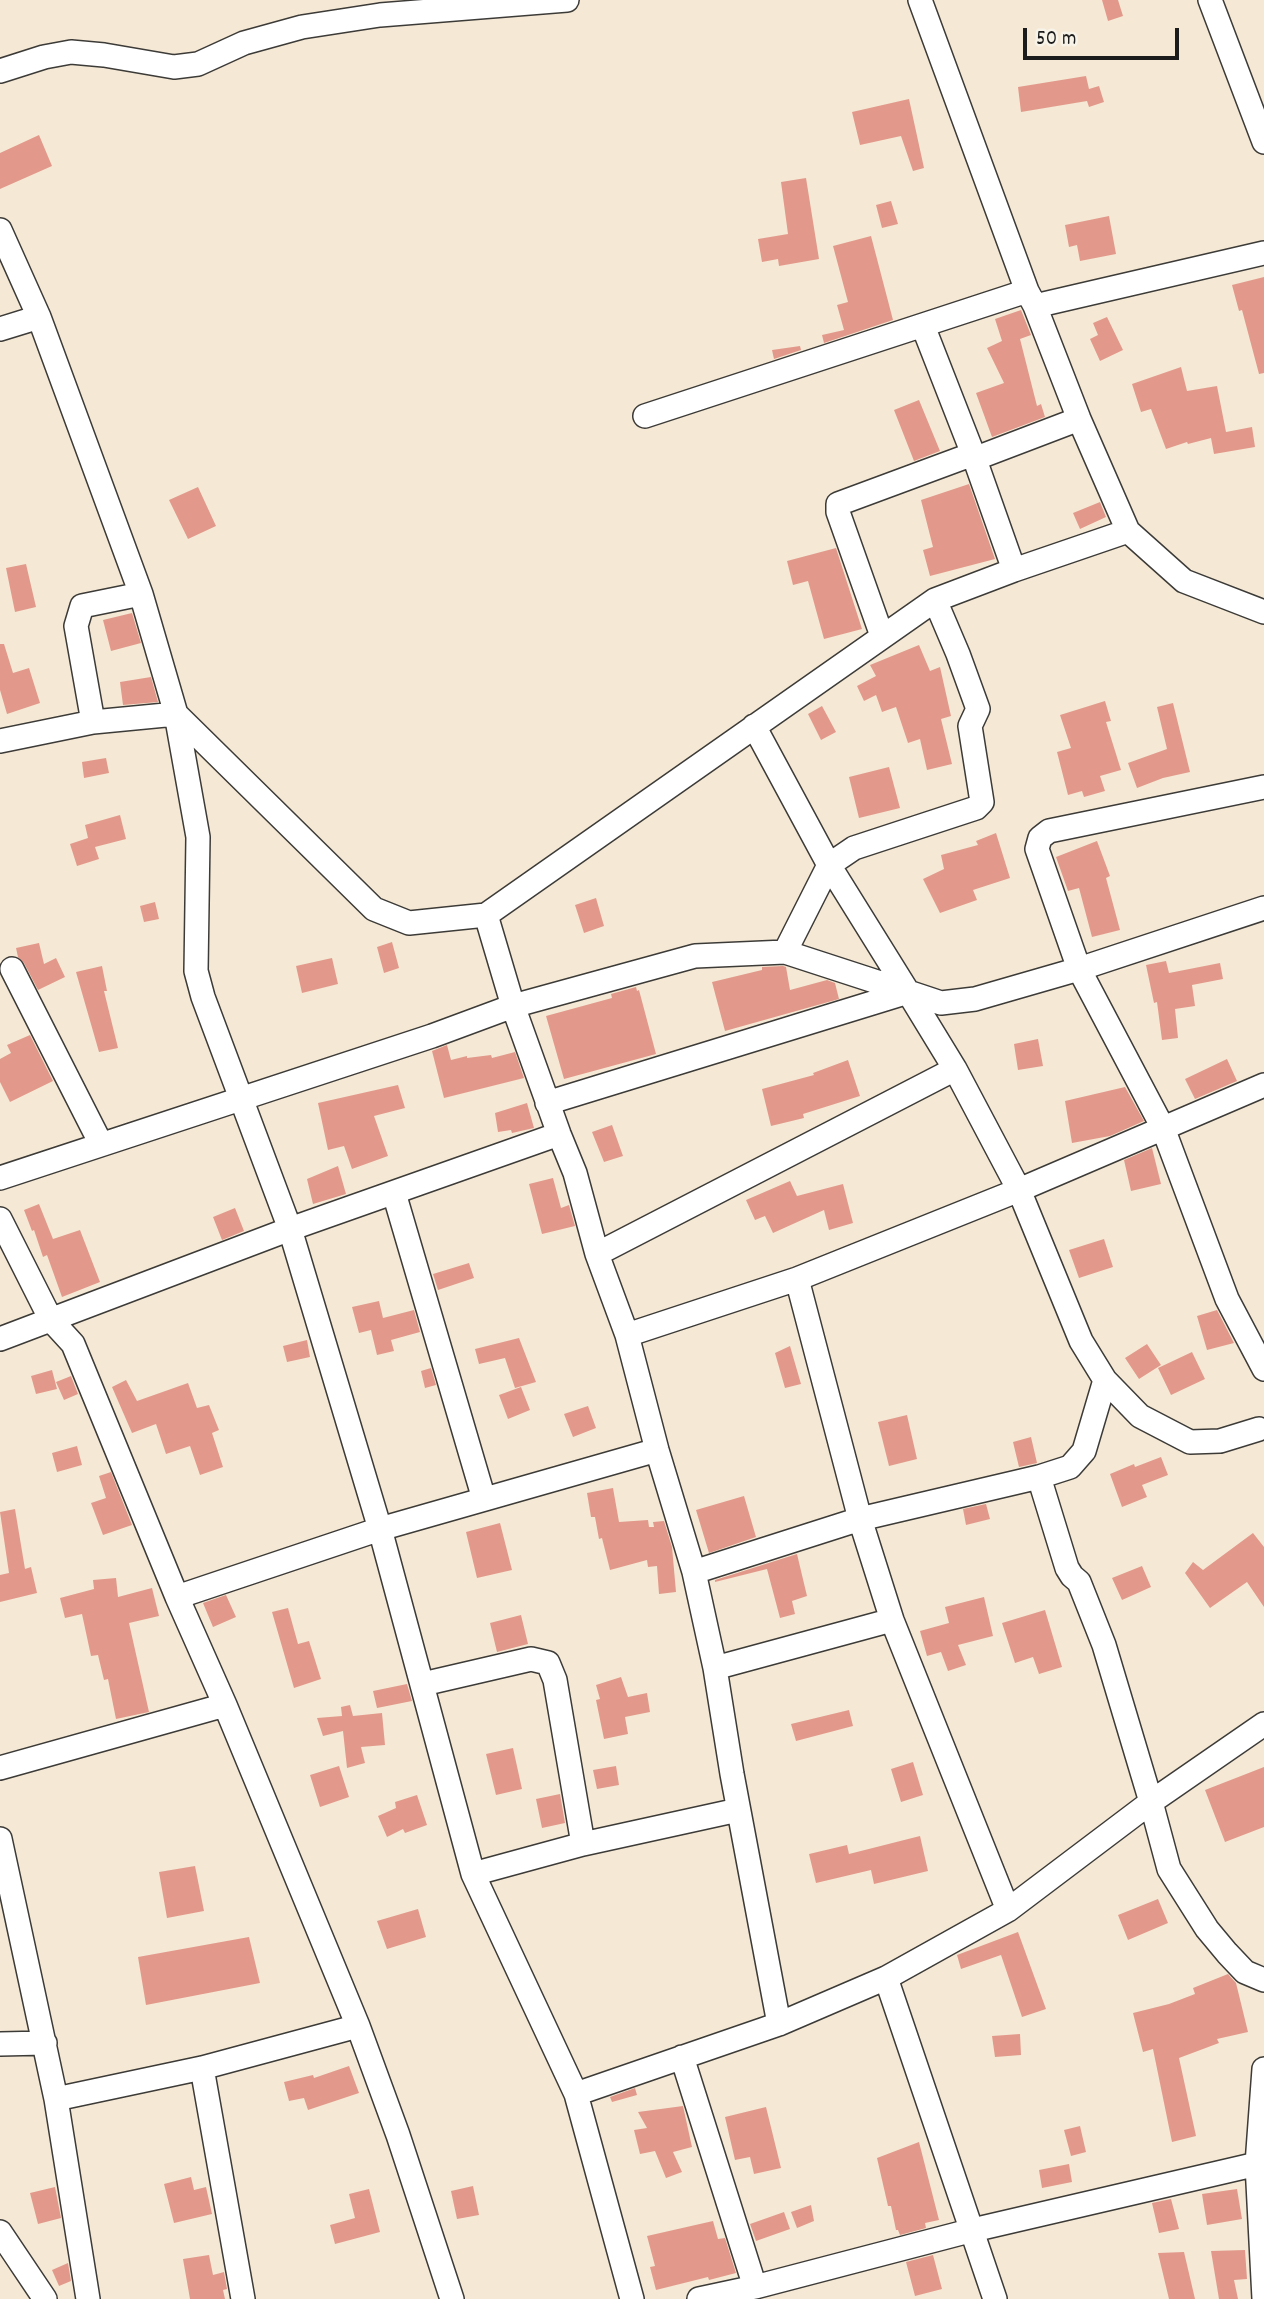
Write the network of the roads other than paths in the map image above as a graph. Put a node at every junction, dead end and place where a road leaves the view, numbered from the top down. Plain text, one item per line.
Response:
1 (567, 0) edge
2 (920, 0) edge
3 (1210, 0) edge
4 (0, 71) edge
5 (1264, 142) edge
6 (0, 230) edge
7 (1264, 253) edge
8 (1031, 299) junction
9 (39, 317) junction
10 (923, 326) junction
11 (0, 329) edge
12 (645, 416) dead end
13 (1079, 419) junction
14 (973, 456) junction
15 (1128, 531) junction
16 (1014, 570) junction
17 (141, 594) junction
18 (935, 600) junction
19 (1264, 612) edge
20 (883, 636) junction
21 (176, 714) junction
22 (93, 722) junction
23 (754, 726) junction
24 (0, 741) edge
25 (1264, 787) edge
26 (829, 865) junction
27 (1264, 908) edge
28 (486, 915) junction
29 (785, 951) junction
30 (12, 969) dead end
31 (1079, 969) junction
32 (908, 992) junction
33 (513, 1006) junction
34 (955, 1069) junction
35 (1264, 1085) edge
36 (242, 1099) junction
37 (547, 1103) junction
38 (1163, 1128) junction
39 (559, 1134) junction
40 (101, 1144) junction
41 (0, 1178) edge
42 (1019, 1190) junction
43 (394, 1192) junction
44 (0, 1219) edge
45 (290, 1229) junction
46 (597, 1254) junction
47 (797, 1279) junction
48 (51, 1320) junction
49 (627, 1335) junction
50 (0, 1339) edge
51 (1264, 1369) edge
52 (1105, 1380) junction
53 (1262, 1429) edge
54 (657, 1450) junction
55 (1039, 1477) junction
56 (484, 1499) junction
57 (860, 1519) junction
58 (380, 1530) junction
59 (694, 1572) junction
60 (177, 1597) junction
61 (892, 1620) junction
62 (715, 1668) junction
63 (423, 1684) junction
64 (225, 1705) junction
65 (1264, 1724) edge
66 (0, 1768) edge
67 (1151, 1802) junction
68 (738, 1810) junction
69 (0, 1839) edge
70 (583, 1844) junction
71 (472, 1874) junction
72 (1008, 1910) junction
73 (886, 1978) junction
74 (1264, 1980) edge
75 (779, 2024) junction
76 (358, 2026) junction
77 (45, 2043) junction
78 (0, 2044) edge
79 (682, 2057) junction
80 (202, 2068) junction
81 (1264, 2069) edge
82 (576, 2094) junction
83 (56, 2099) junction
84 (1263, 2108) edge
85 (1256, 2164) junction
86 (973, 2230) junction
87 (0, 2232) edge
88 (755, 2287) junction
89 (1264, 2295) edge
90 (45, 2299) edge
91 (88, 2299) edge
92 (243, 2299) edge
93 (452, 2299) edge
94 (632, 2299) edge
95 (699, 2299) edge
96 (995, 2299) edge

1 - 4 street
2 - 8 street
3 - 5 street
6 - 9 street
7 - 8 street
8 - 10 street
8 - 13 street
9 - 11 street
9 - 17 street
10 - 12 street
10 - 14 street
13 - 14 street
13 - 15 street
14 - 16 street
14 - 20 street
15 - 16 street
15 - 19 street
16 - 18 street
17 - 21 street
17 - 22 street
18 - 20 street
18 - 26 street
20 - 23 street
21 - 22 street
21 - 28 street
21 - 36 street
22 - 24 street
23 - 26 street
23 - 28 street
25 - 31 street
26 - 29 street
26 - 32 street
27 - 31 street
28 - 33 street
29 - 32 street
29 - 33 street
30 - 40 street
31 - 32 street
31 - 38 street
32 - 34 street
32 - 37 street
33 - 36 street
33 - 37 street
34 - 42 street
34 - 46 street
35 - 38 street
36 - 40 street
36 - 45 street
37 - 39 street
38 - 42 street
38 - 51 street
39 - 43 street
39 - 46 street
40 - 41 street
42 - 47 street
42 - 52 street
43 - 45 street
43 - 56 street
44 - 48 street
45 - 48 street
45 - 58 street
46 - 49 street
47 - 49 street
47 - 57 street
48 - 50 street
48 - 60 street
49 - 54 street
52 - 53 street
52 - 55 street
54 - 56 street
54 - 59 street
55 - 57 street
55 - 67 street
56 - 58 street
57 - 59 street
57 - 61 street
58 - 60 street
58 - 63 street
59 - 62 street
60 - 64 street
61 - 62 street
61 - 72 street
62 - 68 street
63 - 70 street
63 - 71 street
64 - 66 street
64 - 76 street
65 - 67 street
67 - 72 street
67 - 74 street
68 - 70 street
68 - 75 street
69 - 77 street
70 - 71 street
71 - 82 street
72 - 73 street
73 - 75 street
73 - 86 street
75 - 79 street
76 - 80 street
76 - 93 street
77 - 78 street
77 - 83 street
79 - 82 street
79 - 88 street
80 - 83 street
80 - 92 street
81 - 84 street
82 - 94 street
83 - 91 street
84 - 85 street
85 - 86 street
85 - 89 street
86 - 88 street
86 - 96 street
87 - 90 street
88 - 95 street

